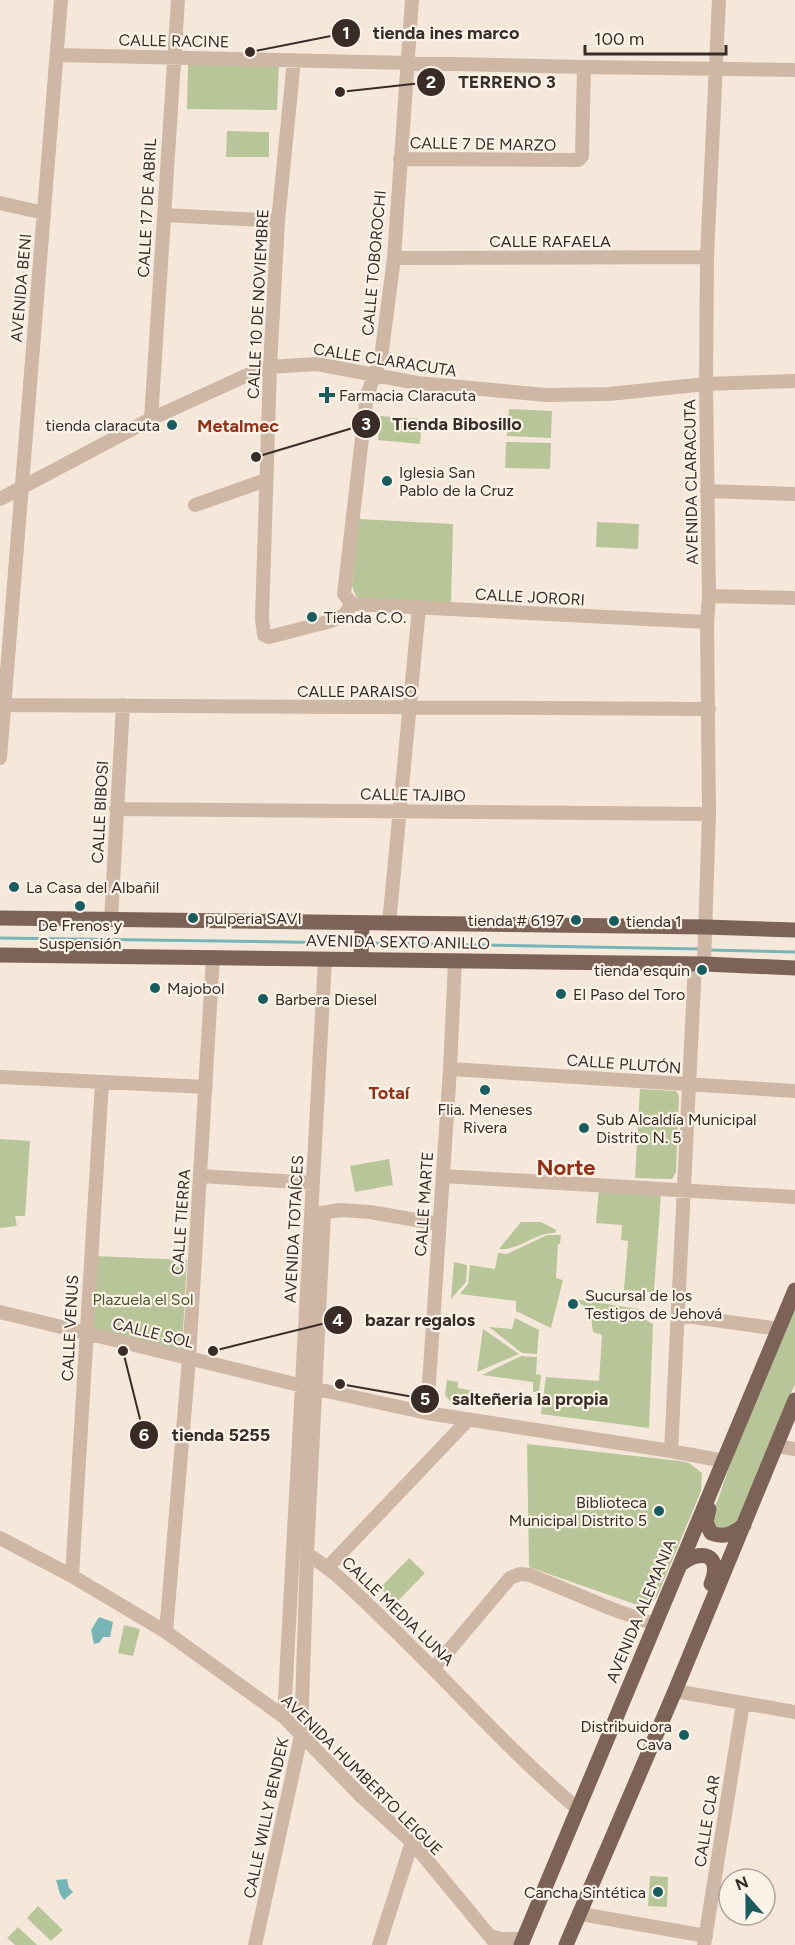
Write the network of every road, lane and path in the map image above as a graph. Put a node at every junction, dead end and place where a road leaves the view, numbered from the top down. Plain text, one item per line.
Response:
1 (61, 0) edge
2 (178, 0) edge
3 (719, 0) edge
4 (408, 5) edge
5 (57, 55) junction
6 (173, 57) junction
7 (294, 60) junction
8 (407, 62) junction
9 (584, 67) junction
10 (717, 68) junction
11 (795, 70) edge
12 (400, 159) junction
13 (0, 203) edge
14 (44, 213) junction
15 (164, 215) junction
16 (278, 221) junction
17 (707, 257) junction
18 (394, 258) junction
19 (270, 367) junction
20 (375, 373) junction
21 (795, 381) edge
22 (706, 384) junction
23 (151, 419) junction
24 (266, 480) junction
25 (21, 488) junction
26 (707, 491) junction
27 (795, 494) edge
28 (0, 499) edge
29 (195, 505) dead end
30 (709, 596) junction
31 (795, 598) edge
32 (352, 604) junction
33 (419, 608) junction
34 (707, 622) junction
35 (5, 705) junction
36 (123, 705) junction
37 (411, 708) junction
38 (708, 709) junction
39 (0, 758) edge
40 (116, 809) junction
41 (401, 812) junction
42 (709, 814) junction
43 (0, 918) edge
44 (111, 919) junction
45 (389, 924) junction
46 (706, 927) junction
47 (795, 930) edge
48 (361, 942) junction
49 (0, 955) edge
50 (213, 957) junction
51 (325, 959) junction
52 (455, 961) junction
53 (700, 964) junction
54 (795, 968) edge
55 (450, 1069) junction
56 (0, 1077) edge
57 (102, 1082) junction
58 (690, 1085) junction
59 (206, 1087) junction
60 (795, 1091) edge
61 (201, 1176) junction
62 (443, 1176) junction
63 (313, 1183) junction
64 (684, 1190) junction
65 (795, 1197) edge
66 (318, 1214) junction
67 (439, 1224) junction
68 (795, 1290) edge
69 (0, 1312) edge
70 (678, 1315) junction
71 (779, 1329) junction
72 (86, 1334) junction
73 (189, 1359) junction
74 (309, 1388) junction
75 (795, 1400) edge
76 (427, 1413) junction
77 (468, 1420) junction
78 (777, 1446) junction
79 (795, 1449) edge
80 (671, 1451) junction
81 (724, 1461) junction
82 (716, 1480) junction
83 (744, 1525) junction
84 (0, 1538) edge
85 (307, 1554) junction
86 (680, 1565) junction
87 (328, 1567) junction
88 (72, 1576) junction
89 (654, 1624) junction
90 (166, 1632) junction
91 (694, 1642) junction
92 (434, 1668) junction
93 (675, 1691) junction
94 (743, 1703) junction
95 (795, 1712) edge
96 (284, 1717) junction
97 (302, 1736) junction
98 (578, 1809) junction
99 (412, 1842) junction
100 (581, 1914) junction
101 (705, 1940) edge
102 (494, 1941) edge
103 (522, 1942) edge
104 (255, 1945) edge
105 (379, 1945) edge
106 (566, 1945) edge

1 - 5 street, AVENIDA BENI
2 - 6 street, CALLE 17 DE ABRIL
3 - 10 street, AVENIDA CLARACUTA
4 - 8 street, CALLE TOBOROCHI
5 - 6 street, CALLE RACINE
5 - 14 street, AVENIDA BENI
6 - 7 street, CALLE RACINE
6 - 15 street, CALLE 17 DE ABRIL
7 - 8 street, CALLE RACINE
7 - 16 street, CALLE 10 DE NOVIEMBRE
8 - 9 street, CALLE RACINE
8 - 12 street, CALLE TOBOROCHI
9 - 10 street, CALLE RACINE
9 - 12 street, CALLE 7 DE MARZO
10 - 11 street, CALLE RACINE
10 - 17 street, AVENIDA CLARACUTA
12 - 18 street, CALLE TOBOROCHI
13 - 14 street
14 - 25 street, AVENIDA BENI
15 - 16 street
15 - 23 street, CALLE 17 DE ABRIL
16 - 19 street, CALLE 10 DE NOVIEMBRE
17 - 18 street, CALLE RAFAELA
17 - 22 street, AVENIDA CLARACUTA
18 - 20 street, CALLE TOBOROCHI
19 - 20 street, CALLE CLARACUTA
19 - 23 street, CALLE CLARACUTA
19 - 24 street, CALLE 10 DE NOVIEMBRE
20 - 22 street, CALLE CLARACUTA
20 - 32 street, CALLE TOBOROCHI
21 - 22 street, CALLE CLARACUTA
22 - 26 street, AVENIDA CLARACUTA
23 - 25 street, CALLE CLARACUTA
24 - 29 street
24 - 32 street, CALLE 10 DE NOVIEMBRE
25 - 28 street, CALLE CLARACUTA
25 - 35 street, AVENIDA BENI
26 - 27 street
26 - 30 street, AVENIDA CLARACUTA
30 - 31 street
30 - 34 street, AVENIDA CLARACUTA
32 - 33 street, CALLE JORORI
33 - 34 street, CALLE JORORI
33 - 37 street
34 - 38 street, AVENIDA CLARACUTA
35 - 36 street, CALLE PARAISO
35 - 39 street, AVENIDA BENI
36 - 37 street, CALLE PARAISO
36 - 40 street, CALLE BIBOSI
37 - 38 street, CALLE PARAISO
37 - 41 street
38 - 42 street, AVENIDA CLARACUTA
40 - 41 street, CALLE TAJIBO
40 - 44 street, CALLE BIBOSI
41 - 42 street, CALLE TAJIBO
41 - 45 street
42 - 46 street, AVENIDA CLARACUTA
43 - 44 main road, AVENIDA SEXTO ANILLO
44 - 48 main road, AVENIDA SEXTO ANILLO
45 - 46 main road, AVENIDA SEXTO ANILLO
45 - 48 main road, AVENIDA SEXTO ANILLO
46 - 47 main road, AVENIDA SEXTO ANILLO
46 - 53 street, AVENIDA CLARACUTA
48 - 51 main road, AVENIDA SEXTO ANILLO
48 - 52 main road, AVENIDA SEXTO ANILLO
49 - 50 main road, AVENIDA SEXTO ANILLO
50 - 51 main road, AVENIDA SEXTO ANILLO
50 - 59 street, CALLE TIERRA
51 - 63 street, AVENIDA TOTAÍCES
52 - 53 main road, AVENIDA SEXTO ANILLO
52 - 55 street, CALLE MARTE
53 - 54 main road, AVENIDA SEXTO ANILLO
53 - 58 street, AVENIDA CLARACUTA
55 - 58 street, CALLE PLUTÓN
55 - 62 street, CALLE MARTE
56 - 57 street
57 - 59 street
57 - 72 street, CALLE VENUS
58 - 60 street, CALLE PLUTÓN
58 - 64 street, AVENIDA CLARACUTA
59 - 61 street, CALLE TIERRA
61 - 63 street
61 - 73 street, CALLE TIERRA
62 - 64 street
62 - 67 street, CALLE MARTE
63 - 66 street, AVENIDA TOTAÍCES
64 - 65 street
64 - 70 street, AVENIDA CLARACUTA
66 - 67 street
66 - 74 street, AVENIDA TOTAÍCES
67 - 76 street, CALLE MARTE
68 - 71 main road, AVENIDA ALEMANIA
69 - 72 street, CALLE SOL
70 - 71 street
70 - 80 street, AVENIDA CLARACUTA
71 - 81 main road, AVENIDA ALEMANIA
72 - 73 street, CALLE SOL
72 - 88 street, CALLE VENUS
73 - 74 street, CALLE SOL
73 - 90 street, CALLE TIERRA
74 - 76 street, CALLE SOL
74 - 85 street
74 - 96 street, AVENIDA TOTAÍCES
75 - 78 main road
76 - 77 street, CALLE SOL
77 - 80 street, CALLE SOL
77 - 87 street
78 - 79 street
78 - 83 main road
80 - 81 street, CALLE SOL
81 - 82 main road, AVENIDA ALEMANIA
82 - 83 main road
82 - 86 main road, AVENIDA ALEMANIA
83 - 91 main road
84 - 88 street, AVENIDA HUMBERTO LEIGUE
85 - 87 street, CALLE MEDIA LUNA
85 - 97 street, CALLE WILLY BENDEK
86 - 89 main road, AVENIDA ALEMANIA
86 - 91 main road
87 - 92 street, CALLE MEDIA LUNA
88 - 90 street, AVENIDA HUMBERTO LEIGUE
89 - 92 street
89 - 98 main road, AVENIDA ALEMANIA
90 - 96 street, AVENIDA HUMBERTO LEIGUE
91 - 93 main road
92 - 98 street, CALLE MEDIA LUNA
93 - 94 street
93 - 100 main road
94 - 95 street
94 - 101 street, CALLE CLAR
96 - 97 street, AVENIDA HUMBERTO LEIGUE
97 - 99 street, AVENIDA HUMBERTO LEIGUE
97 - 104 street, CALLE WILLY BENDEK
98 - 103 main road, AVENIDA ALEMANIA
99 - 102 street, AVENIDA HUMBERTO LEIGUE
99 - 105 street
100 - 101 street
100 - 106 main road
102 - 103 street

